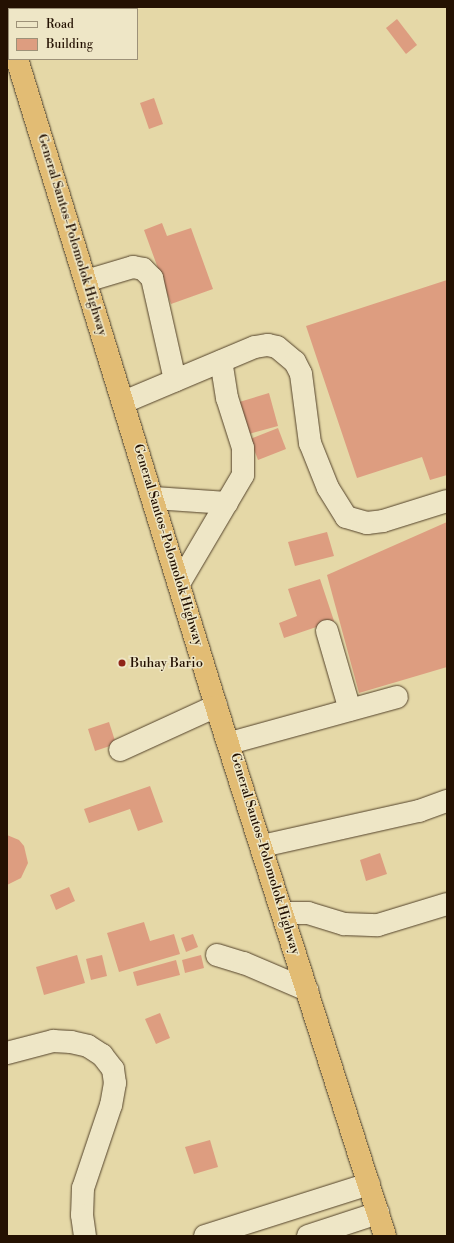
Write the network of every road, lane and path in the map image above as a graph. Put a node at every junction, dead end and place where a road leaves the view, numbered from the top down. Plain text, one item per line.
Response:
1 (17, 60) edge
2 (86, 281) junction
3 (221, 361) junction
4 (175, 380) junction
5 (124, 402) junction
6 (154, 498) junction
7 (447, 501) edge
8 (227, 503) junction
9 (180, 582) junction
10 (327, 631) dead end
11 (397, 697) dead end
12 (216, 706) junction
13 (350, 710) junction
14 (230, 743) junction
15 (120, 750) dead end
16 (447, 801) edge
17 (262, 846) junction
18 (447, 904) edge
19 (283, 913) junction
20 (217, 954) dead end
21 (307, 990) junction
22 (7, 1053) edge
23 (369, 1184) junction
24 (301, 1206) junction
25 (378, 1214) junction
26 (259, 1228) edge
27 (215, 1234) edge
28 (85, 1236) edge
29 (309, 1236) edge
30 (385, 1236) edge

1 - 2 highway, General Santos-Polomolok Highway
2 - 4 street
2 - 5 highway, General Santos-Polomolok Highway
3 - 4 street
3 - 7 street
3 - 8 street
4 - 5 street
5 - 6 highway, General Santos-Polomolok Highway
6 - 8 street
6 - 9 highway, General Santos-Polomolok Highway
8 - 9 street
9 - 12 highway, General Santos-Polomolok Highway
10 - 13 street
11 - 13 street
12 - 14 highway, General Santos-Polomolok Highway
12 - 15 street
13 - 14 street
14 - 17 highway, General Santos-Polomolok Highway
16 - 17 street
17 - 19 highway, General Santos-Polomolok Highway
18 - 19 street
19 - 21 highway, General Santos-Polomolok Highway
20 - 21 street
21 - 23 highway, General Santos-Polomolok Highway
22 - 28 street
23 - 24 street
23 - 25 highway, General Santos-Polomolok Highway
24 - 26 street
24 - 29 street
25 - 29 street
25 - 30 highway, General Santos-Polomolok Highway
26 - 27 street

